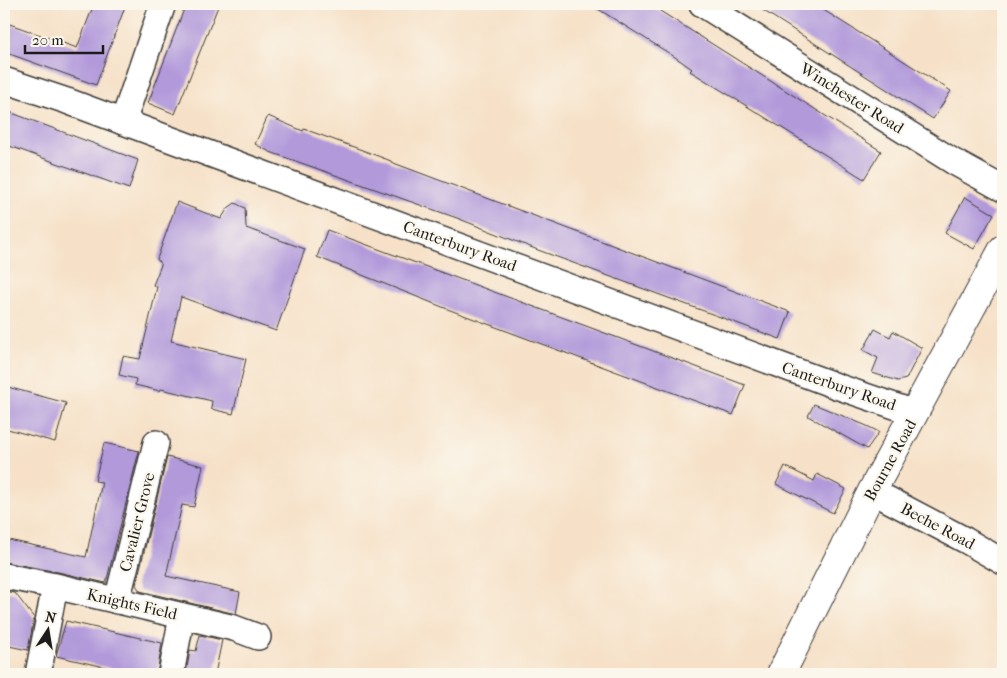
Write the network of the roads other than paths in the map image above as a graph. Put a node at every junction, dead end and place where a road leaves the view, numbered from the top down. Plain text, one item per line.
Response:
1 (164, 4) edge
2 (702, 4) edge
3 (4, 80) edge
4 (123, 122) junction
5 (1003, 189) edge
6 (1003, 249) edge
7 (915, 413) junction
8 (156, 443) dead end
9 (872, 491) junction
10 (1003, 562) edge
11 (4, 576) edge
12 (55, 586) junction
13 (117, 601) junction
14 (182, 616) junction
15 (258, 637) dead end
16 (38, 674) edge
17 (171, 674) edge
18 (781, 674) edge

1 - 4 street
2 - 5 street, Winchester Road
3 - 4 street, Canterbury Road
4 - 7 street, Canterbury Road
6 - 7 street, Bourne Road
7 - 9 street, Bourne Road
8 - 13 street, Cavalier Grove
9 - 10 street, Beche Road
9 - 18 street, Bourne Road
11 - 12 street, Knights Field
12 - 13 street, Knights Field
12 - 16 street
13 - 14 street, Knights Field
14 - 15 street, Knights Field
14 - 17 street

